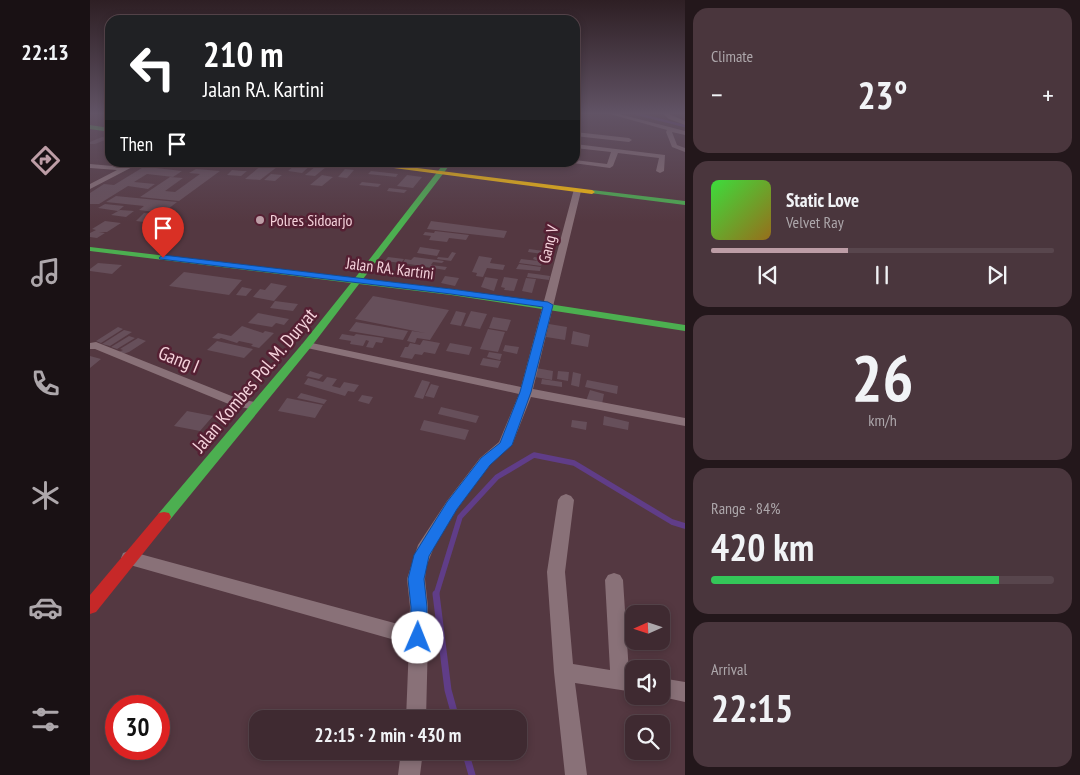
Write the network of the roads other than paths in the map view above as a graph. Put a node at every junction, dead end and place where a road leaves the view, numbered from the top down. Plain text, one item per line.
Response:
1 (608, 150) edge
2 (615, 151) junction
3 (580, 163) edge
4 (90, 166) edge
5 (130, 167) edge
6 (392, 167) edge
7 (445, 167) edge
8 (126, 169) junction
9 (660, 171) dead end
10 (441, 173) junction
11 (90, 187) edge
12 (577, 191) junction
13 (685, 204) edge
14 (90, 249) edge
15 (358, 281) junction
16 (548, 305) junction
17 (685, 328) edge
18 (307, 345) junction
19 (90, 346) edge
20 (526, 392) junction
21 (256, 406) junction
22 (685, 422) edge
23 (566, 500) dead end
24 (129, 558) junction
25 (614, 580) dead end
26 (90, 607) edge
27 (418, 638) junction
28 (625, 666) edge
29 (564, 672) junction
30 (625, 682) edge
31 (670, 690) edge
32 (685, 692) edge
33 (416, 710) edge
34 (411, 760) edge
35 (409, 775) edge
36 (576, 775) edge

1 - 2 street
2 - 3 street
2 - 9 street
4 - 8 street
5 - 8 street
6 - 10 street
7 - 10 street, Jalan Kombes Pol. M. Duryat
8 - 11 street
10 - 12 street
10 - 15 street, Jalan Kombes Pol. M. Duryat
12 - 13 street
12 - 16 street, Gang V
14 - 15 street, Jalan RA. Kartini
15 - 16 street, Jalan RA. Kartini
15 - 18 street, Jalan Kombes Pol. M. Duryat
16 - 17 street, Jalan RA. Kartini
16 - 20 street, Gang V
18 - 20 street
18 - 21 street, Jalan Kombes Pol. M. Duryat
19 - 21 street, Gang I
20 - 22 street
20 - 27 street, Gang V
21 - 24 street, Jalan Kombes Pol. M. Duryat
23 - 29 street
24 - 26 street, Jalan Kombes Pol. M. Duryat
24 - 27 street
25 - 28 street
27 - 33 street, Gang V
29 - 30 street
29 - 36 street
31 - 32 street
34 - 35 street

